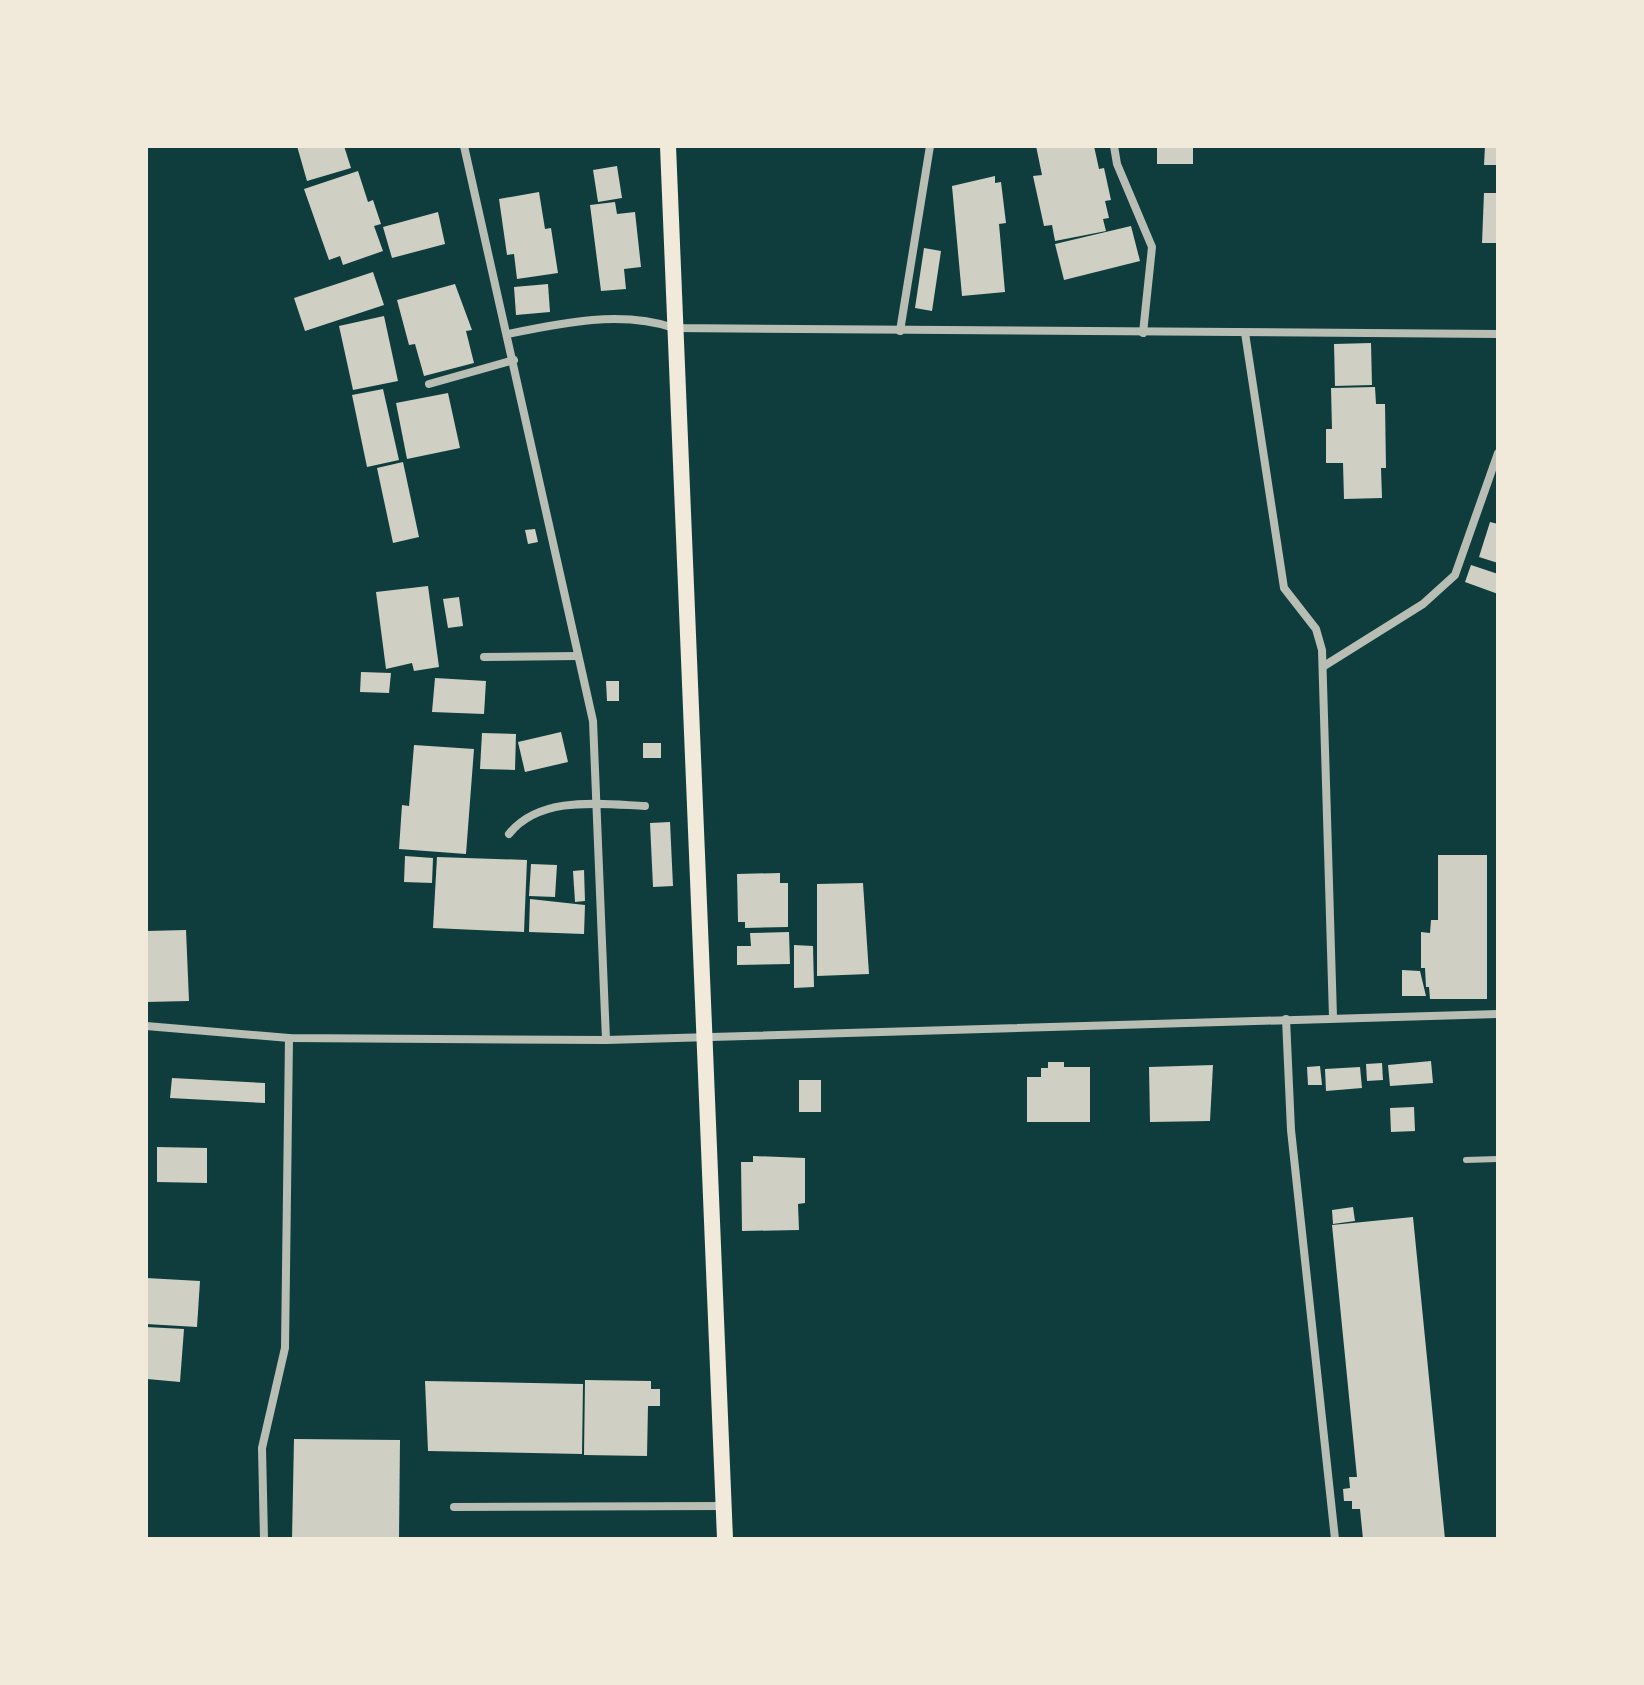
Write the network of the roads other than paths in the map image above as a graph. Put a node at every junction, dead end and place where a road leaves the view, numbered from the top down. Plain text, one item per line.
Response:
1 (464, 146) edge
2 (668, 146) edge
3 (930, 146) edge
4 (1114, 146) edge
5 (674, 328) junction
6 (900, 331) junction
7 (1143, 333) junction
8 (1245, 333) junction
9 (508, 334) junction
10 (1498, 334) edge
11 (514, 360) junction
12 (429, 384) dead end
13 (1498, 453) edge
14 (578, 656) junction
15 (484, 657) dead end
16 (1324, 666) junction
17 (598, 804) junction
18 (645, 806) dead end
19 (509, 834) dead end
20 (1498, 1014) edge
21 (1333, 1017) junction
22 (1286, 1019) junction
23 (146, 1026) edge
24 (703, 1034) junction
25 (289, 1038) junction
26 (606, 1040) junction
27 (1498, 1159) edge
28 (1466, 1160) dead end
29 (723, 1506) junction
30 (454, 1507) dead end
31 (264, 1539) edge
32 (725, 1539) edge
33 (1335, 1539) edge

1 - 9 street
2 - 5 main road
3 - 6 street
4 - 7 street
5 - 6 street
5 - 9 street
5 - 24 main road
6 - 7 street
7 - 8 street
8 - 10 street
8 - 16 street
9 - 11 street
11 - 12 street
11 - 14 street
13 - 16 street
14 - 15 street
14 - 17 street
16 - 21 street
17 - 18 street
17 - 19 street
17 - 26 street
20 - 21 street
21 - 22 street
22 - 24 street
22 - 33 street
23 - 25 street
24 - 26 street
24 - 29 main road
25 - 26 street
25 - 31 street
27 - 28 lane
29 - 30 street
29 - 32 main road

